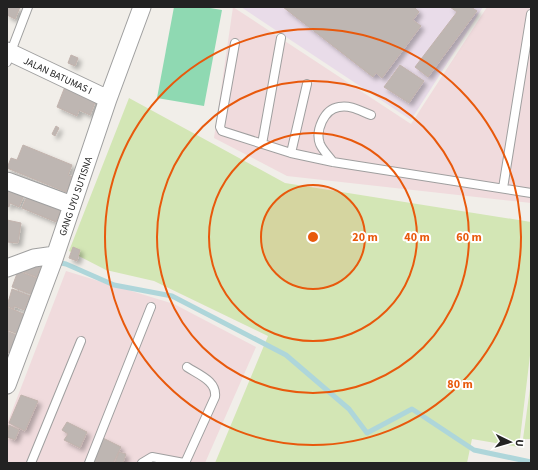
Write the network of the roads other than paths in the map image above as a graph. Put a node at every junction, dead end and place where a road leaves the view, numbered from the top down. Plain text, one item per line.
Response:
1 (28, 7) edge
2 (142, 7) edge
3 (531, 14) edge
4 (281, 38) dead end
5 (235, 43) dead end
6 (8, 55) edge
7 (307, 84) dead end
8 (108, 99) junction
9 (371, 115) dead end
10 (262, 144) junction
11 (291, 153) junction
12 (333, 162) junction
13 (7, 181) edge
14 (503, 188) junction
15 (531, 193) edge
16 (72, 205) junction
17 (54, 259) junction
18 (7, 268) edge
19 (151, 307) dead end
20 (81, 341) dead end
21 (187, 367) dead end
22 (7, 385) edge
23 (31, 463) edge
24 (90, 463) edge
25 (142, 463) edge
26 (185, 463) edge

1 - 6 lane
2 - 8 street, GANG UYU SUTISNA
3 - 14 lane
4 - 10 lane
5 - 10 lane
6 - 8 street, JALAN BATUMAS I
7 - 11 lane
8 - 16 street, GANG UYU SUTISNA
9 - 12 lane
10 - 11 lane
11 - 12 lane
12 - 14 lane
13 - 16 street
14 - 15 lane
16 - 17 street, GANG UYU SUTISNA
17 - 18 street
17 - 22 street, GANG UYU SUTISNA
19 - 24 lane
20 - 23 lane
21 - 26 lane
25 - 26 lane

